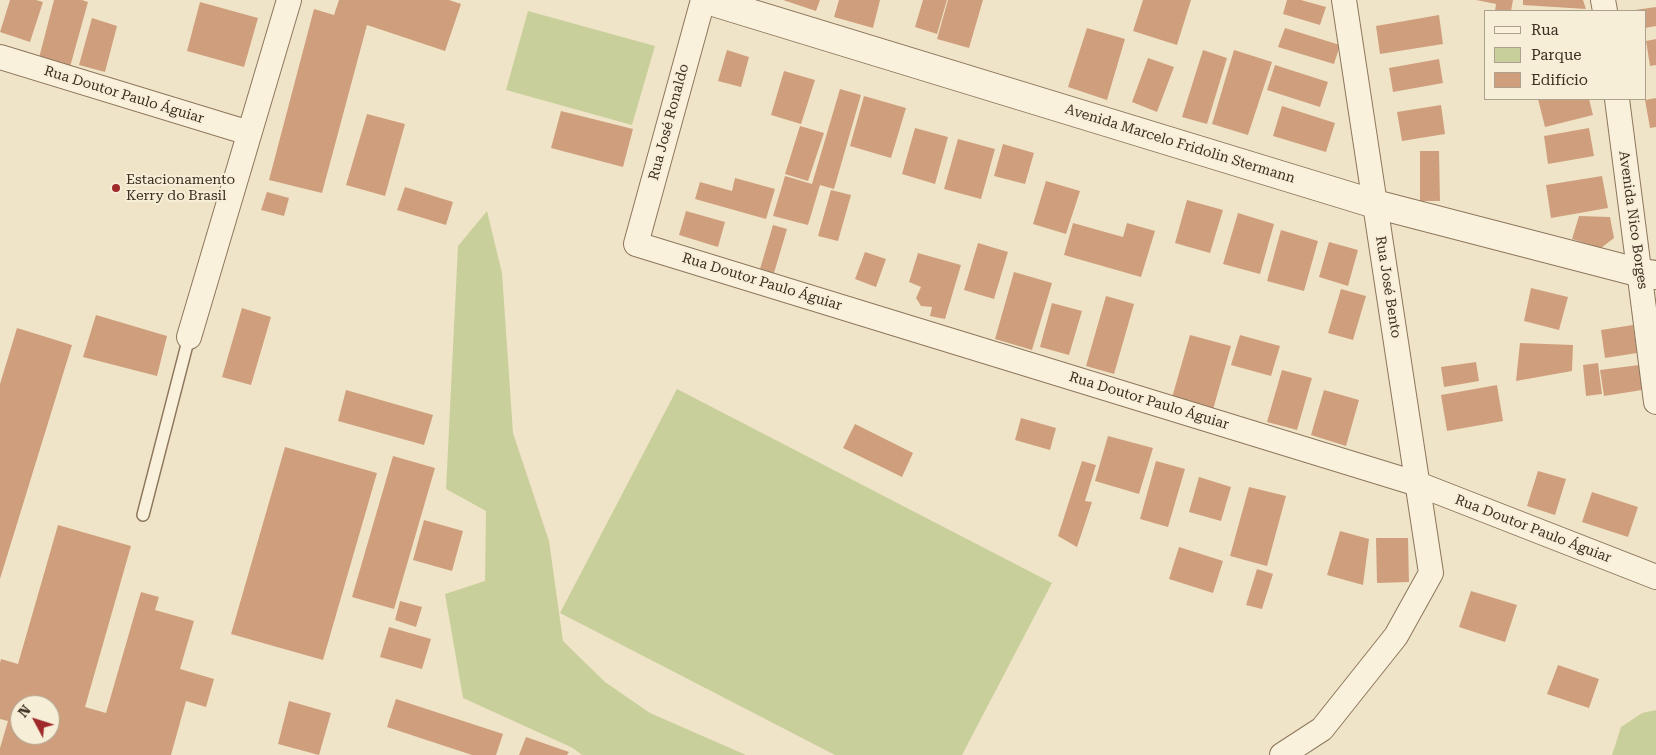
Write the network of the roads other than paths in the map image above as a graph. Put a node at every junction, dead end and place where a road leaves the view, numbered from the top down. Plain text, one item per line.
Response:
1 (289, 0) edge
2 (703, 0) edge
3 (707, 0) edge
4 (1344, 0) edge
5 (0, 57) edge
6 (1617, 100) edge
7 (249, 133) junction
8 (1375, 204) junction
9 (636, 244) joint
10 (1648, 274) edge
11 (189, 338) joint
12 (1656, 402) edge
13 (1418, 484) junction
14 (143, 515) dead end
15 (1656, 577) edge
16 (1282, 755) edge

1 - 7 street
2 - 9 street, Rua José Ronaldo
3 - 8 street, Avenida Marcelo Fridolin Stermann
4 - 8 street, Rua José Bento
5 - 7 street, Rua Doutor Paulo Águiar
6 - 10 street, Avenida Nico Borges
7 - 11 street
8 - 10 street, Avenida Marcelo Fridolin Stermann
8 - 13 street, Rua José Bento
9 - 13 street, Rua Doutor Paulo Águiar
10 - 12 street, Avenida Nico Borges
11 - 14 lane
13 - 15 street, Rua Doutor Paulo Águiar
13 - 16 street, Rua José Bento

